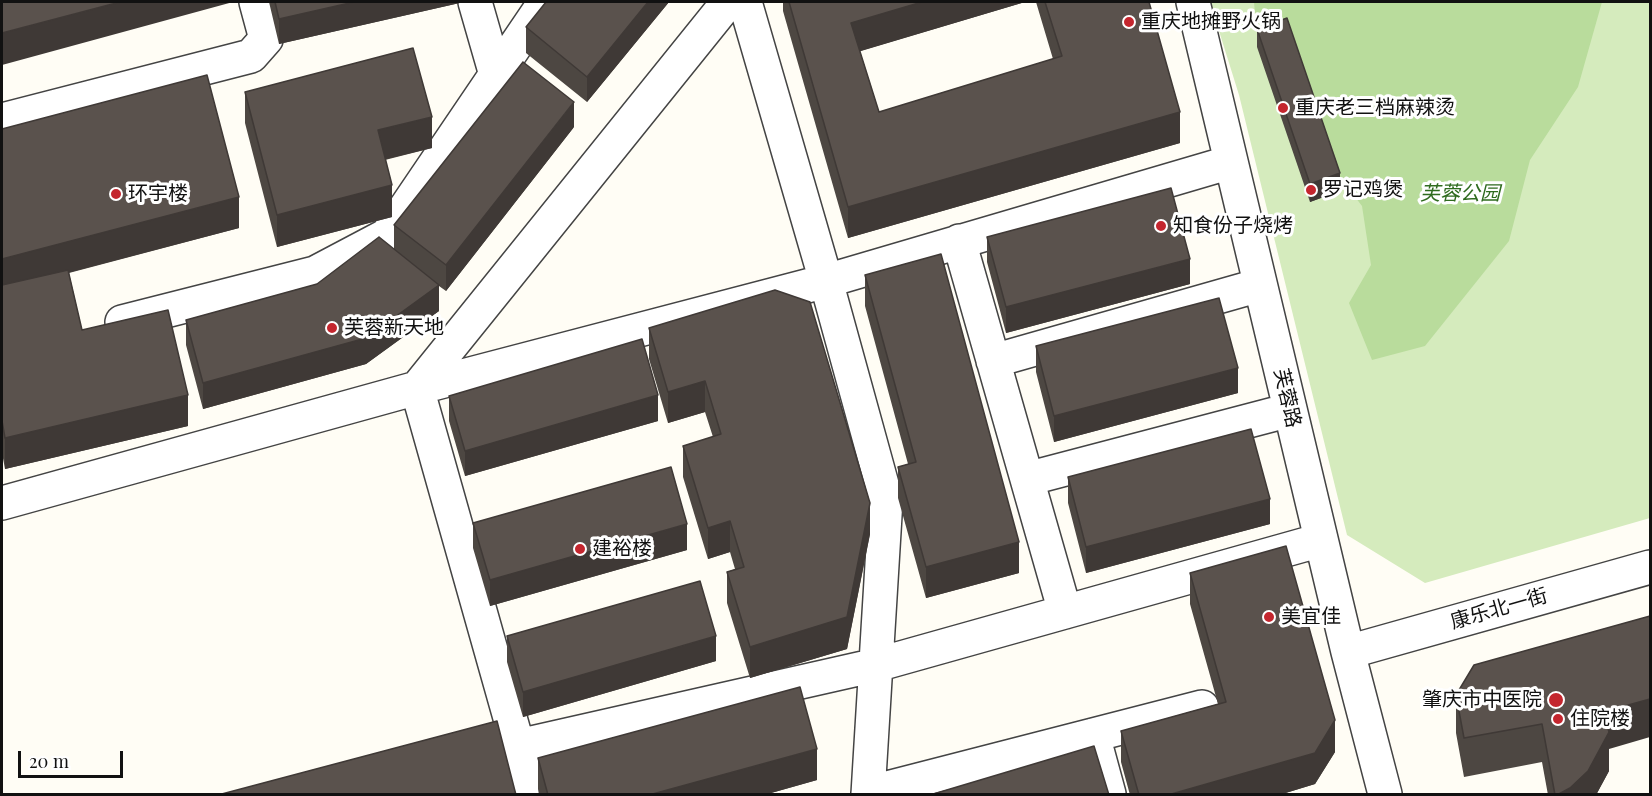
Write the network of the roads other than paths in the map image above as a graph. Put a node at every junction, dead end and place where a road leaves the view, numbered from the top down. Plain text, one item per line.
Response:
1 (256, 2) edge
2 (475, 2) edge
3 (545, 2) edge
4 (728, 2) edge
5 (745, 2) edge
6 (1193, 2) edge
7 (496, 75) junction
8 (2, 120) edge
9 (1231, 162) junction
10 (959, 241) junction
11 (826, 281) junction
12 (1260, 285) junction
13 (105, 326) edge
14 (993, 361) junction
15 (417, 388) junction
16 (1290, 410) junction
17 (1027, 479) junction
18 (2, 503) edge
19 (1321, 540) junction
20 (1650, 567) edge
21 (1065, 612) junction
22 (1348, 652) junction
23 (876, 664) junction
24 (1202, 707) edge
25 (1093, 735) junction
26 (518, 746) junction
27 (868, 794) edge
28 (530, 795) edge
29 (1109, 795) edge
30 (1385, 795) edge

1 - 8 street
2 - 7 street
3 - 7 street
4 - 15 street
5 - 11 street
6 - 9 street, 芙蓉路
7 - 13 street
9 - 10 street
9 - 12 street, 芙蓉路
10 - 11 street
10 - 14 street
11 - 15 street
11 - 23 street
12 - 14 street
12 - 16 street, 芙蓉路
14 - 17 street
15 - 18 street
15 - 26 street
16 - 17 street
16 - 19 street, 芙蓉路
17 - 21 street
19 - 21 street
19 - 22 street, 芙蓉路
20 - 22 street, 康乐北一街
21 - 23 street
22 - 30 street, 芙蓉路
23 - 26 street
23 - 27 street
24 - 25 street
25 - 27 street
25 - 29 street
26 - 28 street

